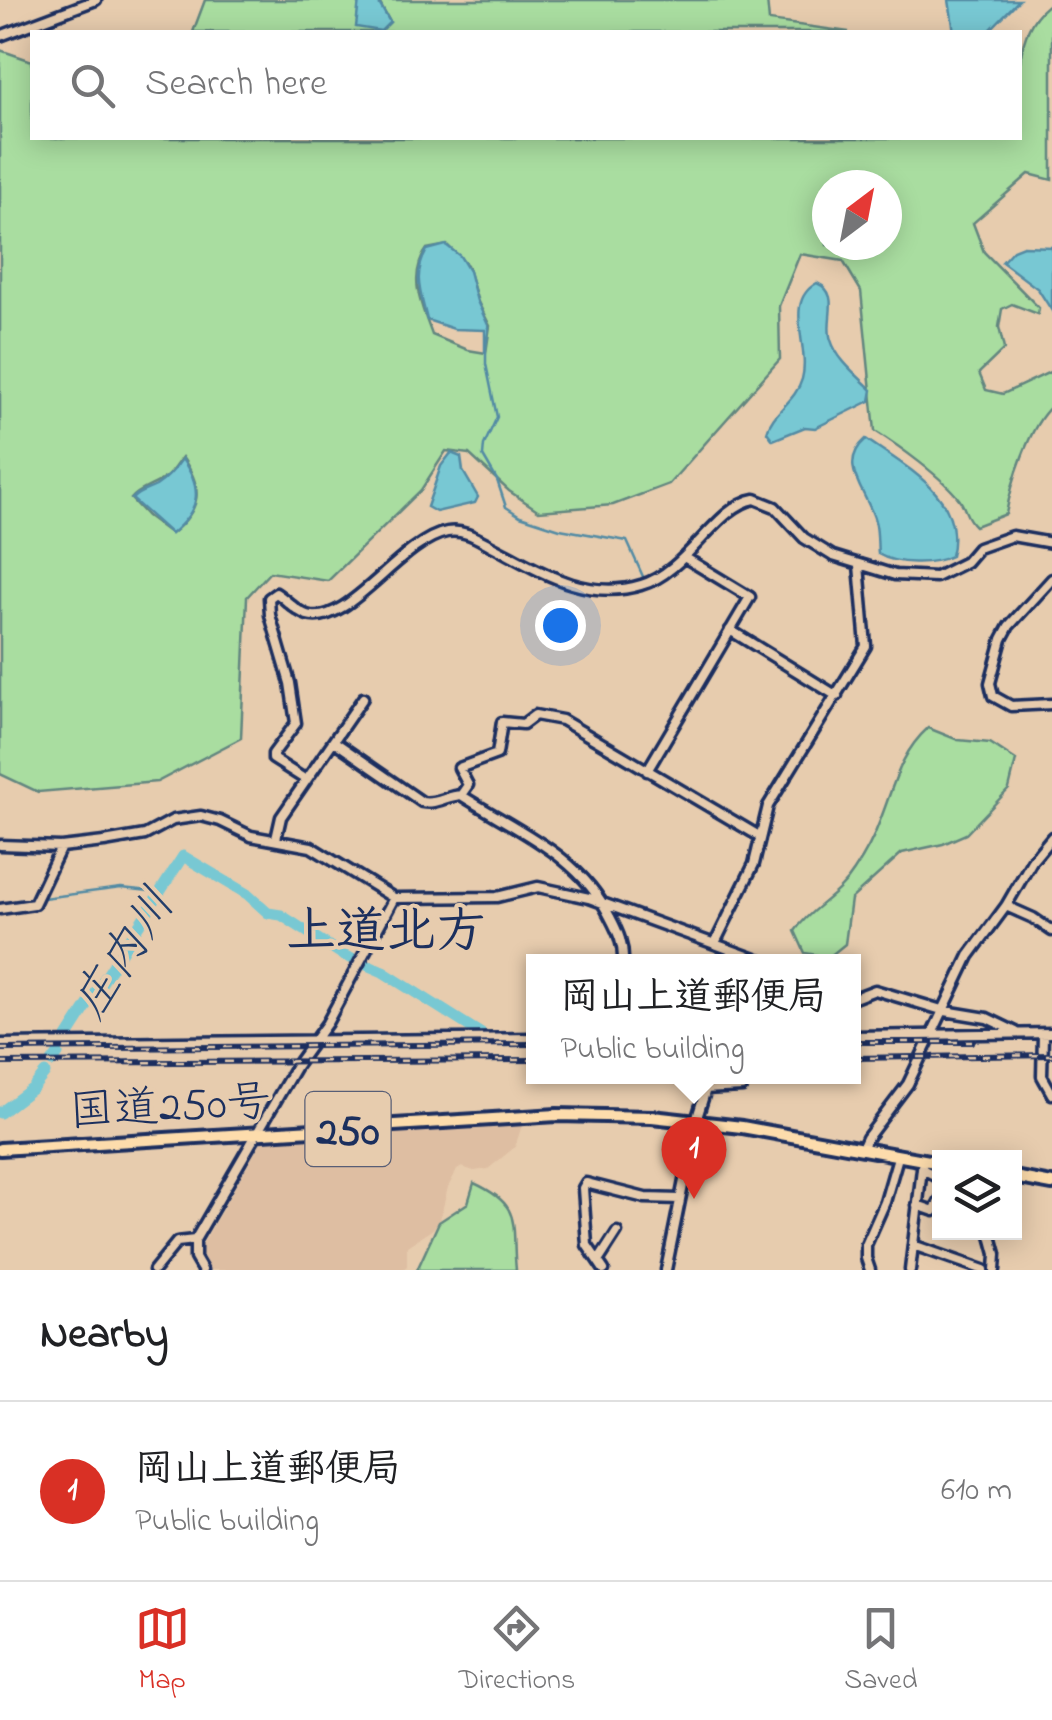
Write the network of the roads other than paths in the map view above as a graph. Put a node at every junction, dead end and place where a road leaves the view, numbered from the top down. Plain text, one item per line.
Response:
1 (96, 0) edge
2 (0, 36) edge
3 (1052, 543) edge
4 (684, 557) junction
5 (859, 565) junction
6 (1052, 579) edge
7 (730, 630) junction
8 (837, 696) junction
9 (363, 698) dead end
10 (1052, 704) edge
11 (335, 742) junction
12 (647, 772) junction
13 (306, 780) junction
14 (461, 795) junction
15 (759, 836) junction
16 (1052, 837) edge
17 (276, 839) junction
18 (0, 845) edge
19 (61, 847) junction
20 (394, 898) junction
21 (604, 903) junction
22 (1006, 906) junction
23 (0, 909) edge
24 (1052, 931) edge
25 (715, 944) junction
26 (622, 954) edge
27 (742, 954) edge
28 (861, 995) edge
29 (945, 1011) junction
30 (934, 1034) junction
31 (1019, 1034) junction
32 (1048, 1034) edge
33 (861, 1036) edge
34 (526, 1038) edge
35 (313, 1040) junction
36 (0, 1044) edge
37 (706, 1084) edge
38 (744, 1084) edge
39 (704, 1088) junction
40 (1052, 1094) edge
41 (696, 1121) junction
42 (259, 1134) junction
43 (862, 1149) junction
44 (0, 1150) edge
45 (898, 1157) junction
46 (932, 1164) edge
47 (922, 1165) junction
48 (932, 1172) edge
49 (1022, 1178) edge
50 (1052, 1184) edge
51 (680, 1199) junction
52 (916, 1208) junction
53 (932, 1211) edge
54 (932, 1215) edge
55 (618, 1232) dead end
56 (195, 1240) junction
57 (992, 1240) edge
58 (912, 1245) junction
59 (599, 1260) junction
60 (154, 1270) edge
61 (202, 1270) edge
62 (604, 1270) edge
63 (666, 1270) edge
64 (870, 1270) edge
65 (910, 1270) edge
66 (984, 1270) edge
67 (995, 1270) edge

1 - 2 street
3 - 5 street
4 - 5 street
4 - 7 street
4 - 13 street
5 - 8 street
6 - 10 street
7 - 8 street
7 - 12 street
8 - 15 street
9 - 11 street
11 - 13 street
11 - 14 street
12 - 14 street
12 - 15 street
13 - 17 street
14 - 21 street
15 - 25 street
16 - 22 street
17 - 19 street
17 - 20 street
18 - 19 street
19 - 23 street
20 - 21 street
20 - 35 street
21 - 25 street
21 - 26 street
22 - 24 street
22 - 29 street
25 - 27 street
28 - 29 street
29 - 30 street
29 - 31 street
30 - 31 street
30 - 33 street
30 - 43 street
31 - 32 street
32 - 40 street
34 - 35 street
35 - 36 street
35 - 42 street
37 - 39 street
38 - 39 street
39 - 41 street
41 - 42 highway, 国道250号 / 250
41 - 43 highway, 国道250号 / 250
41 - 51 street
42 - 44 highway, 国道250号 / 250
42 - 56 street
43 - 45 highway, 国道250号 / 250
45 - 47 highway, 国道250号 / 250
45 - 64 street
46 - 47 highway, 国道250号 / 250
47 - 48 street
47 - 52 street
49 - 50 highway
51 - 59 street
51 - 63 street
52 - 53 street
52 - 54 street
52 - 58 street
55 - 59 street
56 - 60 street
56 - 61 street
57 - 67 street
58 - 65 street
58 - 66 street
59 - 62 street

